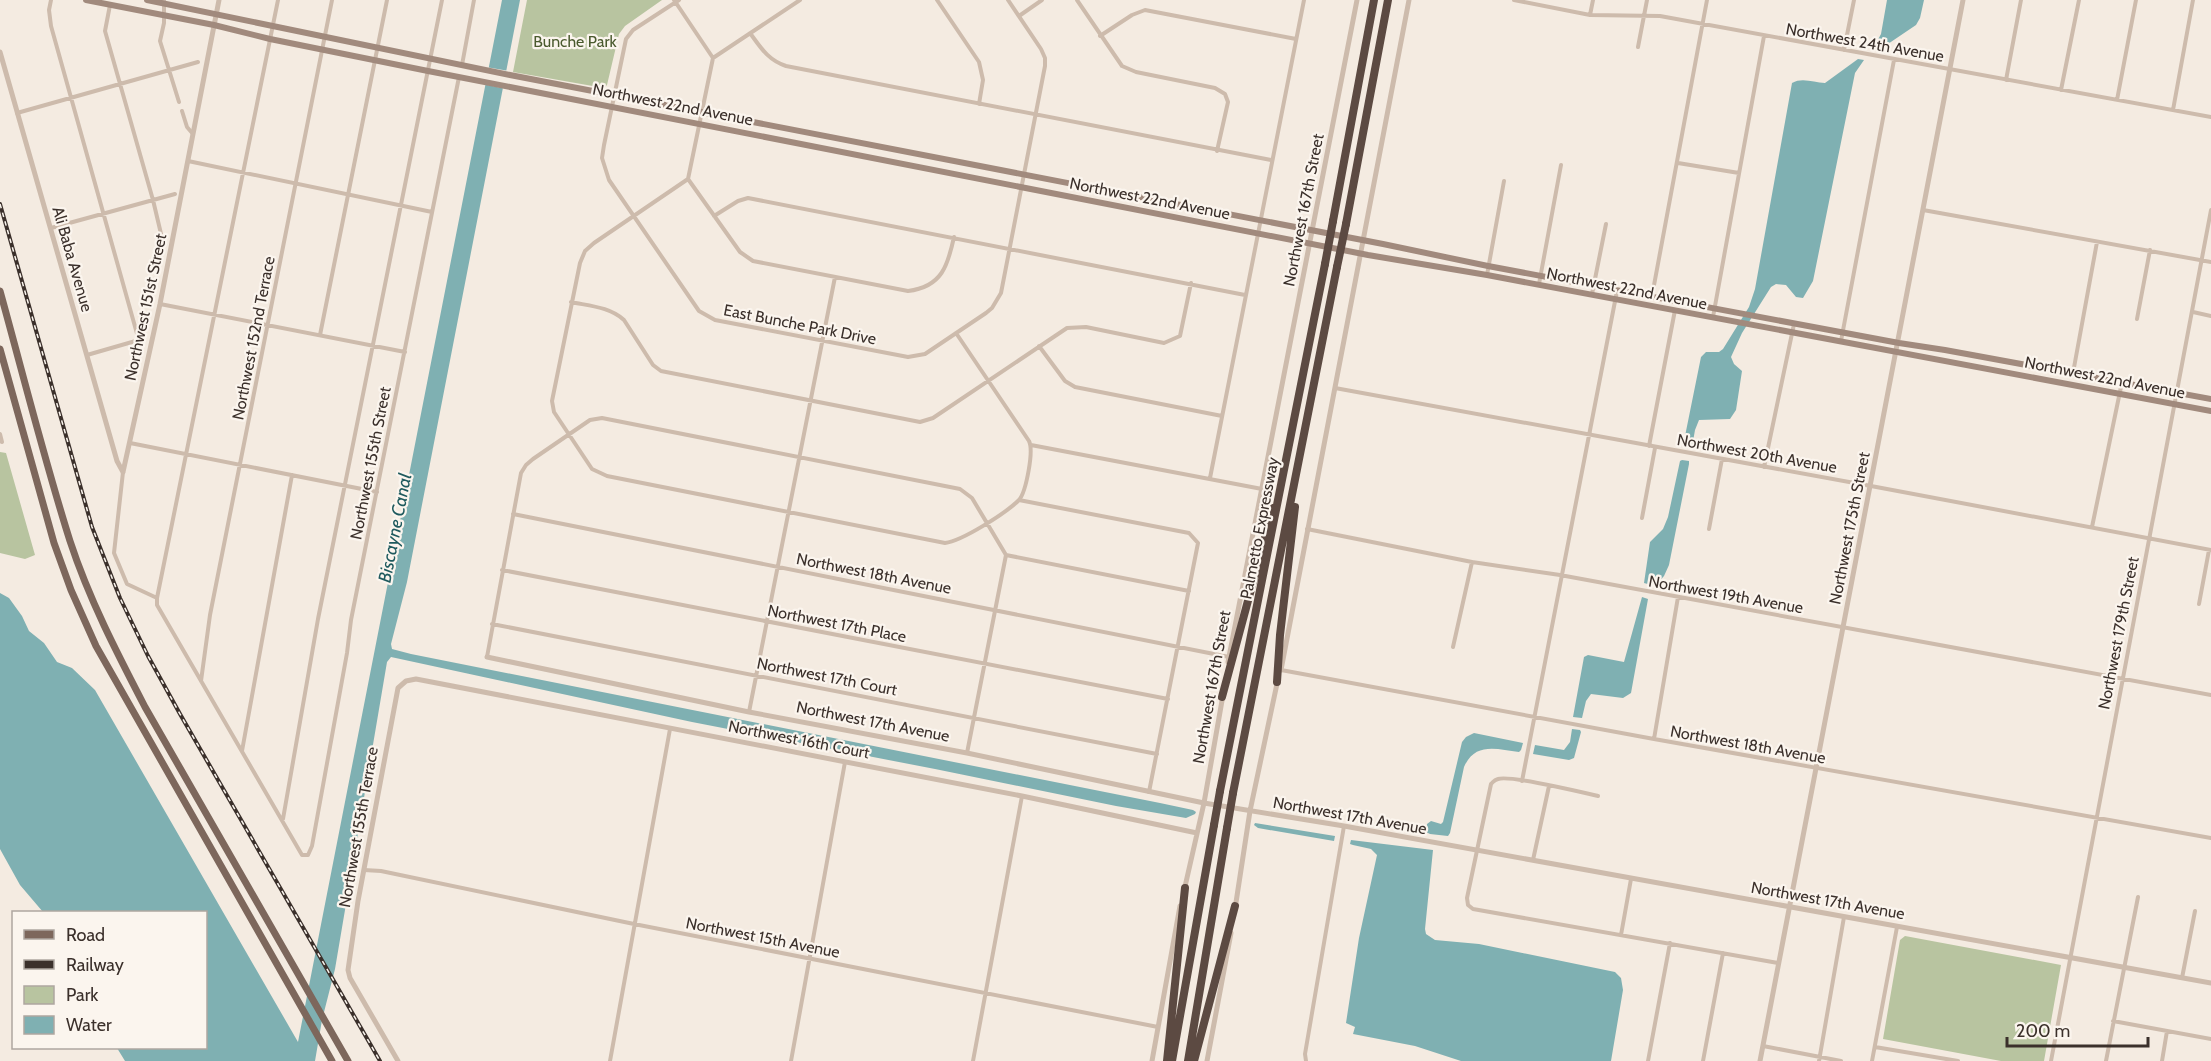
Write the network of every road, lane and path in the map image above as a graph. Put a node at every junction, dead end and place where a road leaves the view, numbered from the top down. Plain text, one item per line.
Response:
1 (51, 0) edge
2 (86, 0) edge
3 (147, 0) edge
4 (219, 0) edge
5 (278, 0) edge
6 (332, 0) edge
7 (387, 0) edge
8 (442, 0) edge
9 (474, 0) edge
10 (800, 0) edge
11 (937, 0) edge
12 (1008, 0) edge
13 (1042, 0) edge
14 (1077, 0) edge
15 (1304, 0) edge
16 (1357, 0) edge
17 (1374, 0) edge
18 (1390, 0) edge
19 (1409, 0) edge
20 (1514, 0) edge
21 (1593, 0) edge
22 (1647, 0) edge
23 (1707, 0) edge
24 (1854, 0) edge
25 (1963, 0) edge
26 (2021, 0) edge
27 (2079, 0) edge
28 (2136, 0) edge
29 (2193, 0) edge
30 (676, 1) edge
31 (164, 2) edge
32 (1538, 2) edge
33 (110, 5) junction
34 (216, 14) junction
35 (164, 15) junction
36 (1590, 15) junction
37 (1019, 16) junction
38 (1643, 18) junction
39 (1703, 24) junction
40 (214, 25) junction
41 (273, 26) junction
42 (750, 33) junction
43 (1100, 36) junction
44 (1764, 36) junction
45 (325, 38) junction
46 (270, 39) junction
47 (1296, 39) junction
48 (1638, 47) dead end
49 (377, 48) junction
50 (322, 49) junction
51 (1844, 50) junction
52 (0, 52) edge
53 (713, 58) junction
54 (430, 59) junction
55 (375, 60) junction
56 (1894, 60) junction
57 (198, 62) dead end
58 (462, 65) junction
59 (1949, 69) junction
60 (428, 70) junction
61 (169, 71) junction
62 (459, 77) junction
63 (2006, 80) junction
64 (119, 84) junction
65 (2061, 90) junction
66 (614, 96) junction
67 (71, 99) junction
68 (2117, 100) junction
69 (179, 102) dead end
70 (979, 104) junction
71 (612, 106) junction
72 (2173, 110) junction
73 (182, 111) dead end
74 (17, 113) junction
75 (702, 113) junction
76 (1035, 116) junction
77 (2211, 117) edge
78 (701, 123) junction
79 (193, 134) junction
80 (1217, 151) junction
81 (1271, 160) junction
82 (188, 161) junction
83 (1678, 163) junction
84 (1561, 165) dead end
85 (1739, 173) junction
86 (243, 174) junction
87 (1024, 176) junction
88 (688, 179) junction
89 (1504, 181) dead end
90 (295, 184) junction
91 (1022, 186) junction
92 (175, 195) dead end
93 (347, 195) junction
94 (153, 200) junction
95 (401, 206) junction
96 (1923, 210) junction
97 (2211, 210) edge
98 (432, 212) junction
99 (103, 214) junction
100 (634, 216) junction
101 (714, 216) junction
102 (1260, 222) junction
103 (1606, 224) dead end
104 (50, 228) junction
105 (1312, 231) junction
106 (1258, 233) junction
107 (954, 237) junction
108 (162, 238) dead end
109 (1362, 241) junction
110 (2097, 242) junction
111 (1310, 243) junction
112 (1010, 248) junction
113 (2150, 250) junction
114 (1360, 254) junction
115 (2202, 260) junction
116 (2211, 262) edge
117 (1488, 267) junction
118 (1487, 275) junction
119 (1541, 276) junction
120 (835, 277) junction
121 (1191, 283) junction
122 (1538, 285) junction
123 (1593, 286) junction
124 (0, 291) edge
125 (1617, 291) junction
126 (1245, 295) junction
127 (1592, 295) junction
128 (1652, 297) junction
129 (1615, 300) junction
130 (572, 302) junction
131 (160, 304) junction
132 (1714, 309) junction
133 (1675, 310) junction
134 (2193, 312) junction
135 (215, 314) junction
136 (2211, 316) edge
137 (1713, 318) junction
138 (2137, 319) dead end
139 (268, 324) junction
140 (1794, 324) junction
141 (956, 333) junction
142 (1792, 333) junction
143 (1843, 333) junction
144 (320, 335) junction
145 (139, 340) junction
146 (1841, 341) junction
147 (822, 342) junction
148 (1899, 343) junction
149 (373, 346) junction
150 (1039, 346) junction
151 (141, 348) dead end
152 (0, 349) edge
153 (405, 352) junction
154 (1897, 352) junction
155 (87, 356) junction
156 (2073, 373) junction
157 (987, 381) junction
158 (2122, 382) junction
159 (1334, 388) junction
160 (2177, 393) junction
161 (2120, 394) junction
162 (2211, 399) edge
163 (811, 401) junction
164 (2175, 404) junction
165 (2211, 411) edge
166 (1222, 416) junction
167 (0, 434) edge
168 (1588, 434) junction
169 (568, 435) junction
170 (41, 439) junction
171 (1, 442) edge
172 (1304, 442) junction
173 (130, 443) junction
174 (27, 444) junction
175 (1031, 445) junction
176 (1649, 447) junction
177 (1655, 447) junction
178 (187, 455) junction
179 (800, 457) junction
180 (1722, 459) junction
181 (240, 465) junction
182 (1764, 467) junction
183 (123, 472) junction
184 (292, 475) junction
185 (1210, 478) junction
186 (1282, 481) junction
187 (345, 486) junction
188 (1871, 486) junction
189 (1262, 489) junction
190 (377, 492) junction
191 (1019, 500) junction
192 (789, 512) junction
193 (513, 514) junction
194 (1642, 518) dead end
195 (988, 523) junction
196 (2092, 527) junction
197 (1307, 529) junction
198 (1709, 529) dead end
199 (2148, 539) junction
200 (2210, 550) edge
201 (1006, 555) junction
202 (1472, 562) junction
203 (778, 566) junction
204 (502, 570) junction
205 (1560, 575) junction
206 (1189, 591) junction
207 (1678, 597) junction
208 (157, 598) junction
209 (2199, 604) dead end
210 (994, 609) junction
211 (767, 621) junction
212 (492, 624) junction
213 (1843, 627) junction
214 (1178, 646) junction
215 (1453, 647) dead end
216 (487, 657) joint
217 (1229, 657) junction
218 (984, 664) junction
219 (1281, 670) junction
220 (757, 675) junction
221 (2122, 679) junction
222 (201, 681) junction
223 (1277, 682) junction
224 (398, 688) joint
225 (2211, 695) edge
226 (1222, 697) junction
227 (1168, 699) junction
228 (750, 712) junction
229 (1534, 716) junction
230 (973, 718) junction
231 (670, 729) junction
232 (1654, 739) junction
233 (242, 752) junction
234 (967, 753) junction
235 (1157, 754) junction
236 (845, 762) junction
237 (1816, 768) junction
238 (1522, 781) junction
239 (1549, 786) junction
240 (1149, 792) junction
241 (1023, 796) junction
242 (1598, 796) dead end
243 (1204, 803) junction
244 (1250, 811) junction
245 (2096, 817) junction
246 (283, 820) junction
247 (1344, 826) junction
248 (1197, 833) junction
249 (2211, 838) edge
250 (1475, 851) junction
251 (1533, 861) junction
252 (364, 870) junction
253 (1631, 879) junction
254 (1185, 888) junction
255 (2138, 897) dead end
256 (1235, 906) junction
257 (1789, 906) junction
258 (2195, 911) dead end
259 (1844, 917) junction
260 (634, 924) junction
261 (1897, 927) junction
262 (1621, 935) junction
263 (1670, 943) junction
264 (1723, 952) junction
265 (2070, 957) junction
266 (809, 958) junction
267 (1778, 963) junction
268 (2124, 967) junction
269 (2182, 978) junction
270 (2211, 983) edge
271 (985, 992) junction
272 (2114, 1021) junction
273 (1158, 1027) junction
274 (2167, 1031) junction
275 (2211, 1039) edge
276 (1763, 1046) junction
277 (1875, 1047) junction
278 (330, 1058) edge
279 (1819, 1059) edge
280 (348, 1061) edge
281 (398, 1061) edge
282 (610, 1061) edge
283 (791, 1061) edge
284 (972, 1061) edge
285 (1152, 1061) edge
286 (1167, 1061) edge
287 (1172, 1061) edge
288 (1188, 1061) edge
289 (1194, 1061) edge
290 (1207, 1061) edge
291 (1306, 1061) edge
292 (1648, 1061) edge
293 (1703, 1061) edge
294 (1760, 1061) edge
295 (1841, 1061) edge
296 (1872, 1061) edge
297 (1958, 1061) edge
298 (2051, 1061) edge
299 (2106, 1061) edge
300 (2162, 1061) edge

1 - 67 street
2 - 33 main road, Northwest 22nd Avenue
3 - 31 main road, Northwest 22nd Avenue
4 - 34 street, Northwest 151st Street
5 - 41 street
6 - 45 street, Northwest 152nd Terrace
7 - 49 street
8 - 54 street
9 - 58 street
10 - 42 street
11 - 70 street
12 - 37 street, East Bunche Park Drive
13 - 37 street
14 - 43 street
15 - 47 street
16 - 105 street, Northwest 167th Street
17 - 186 highway, Palmetto Expressway, bridge
18 - 172 highway, Palmetto Expressway, bridge
19 - 109 street
20 - 32 street, Northwest 24th Avenue
21 - 36 street
22 - 38 street
23 - 39 street
24 - 51 street
25 - 59 street, Northwest 175th Street
26 - 63 street
27 - 65 street
28 - 68 street
29 - 72 street
30 - 53 street
30 - 66 street, East Bunche Park Drive
31 - 34 main road, Northwest 22nd Avenue
31 - 35 street
32 - 36 street, Northwest 24th Avenue
33 - 35 main road, Northwest 22nd Avenue
33 - 64 street
34 - 40 street, Northwest 151st Street
34 - 41 main road, Northwest 22nd Avenue
35 - 40 main road, Northwest 22nd Avenue
35 - 61 street
36 - 38 street, Northwest 24th Avenue
37 - 76 street, East Bunche Park Drive
38 - 39 street, Northwest 24th Avenue
38 - 48 street
39 - 44 street, Northwest 24th Avenue
39 - 83 street
40 - 46 main road, Northwest 22nd Avenue
40 - 79 street, Northwest 151st Street
41 - 45 main road, Northwest 22nd Avenue
41 - 46 street
42 - 53 street
42 - 70 street
43 - 47 street
43 - 80 street
44 - 51 street, Northwest 24th Avenue
44 - 85 street
45 - 49 main road, Northwest 22nd Avenue
45 - 50 street, Northwest 152nd Terrace
46 - 50 main road, Northwest 22nd Avenue
46 - 86 street
47 - 81 street
49 - 54 main road, Northwest 22nd Avenue
49 - 55 street
50 - 55 main road, Northwest 22nd Avenue
50 - 90 street, Northwest 152nd Terrace
51 - 56 street, Northwest 24th Avenue
52 - 74 street, Ali Baba Avenue
53 - 75 street
54 - 58 main road, Northwest 22nd Avenue
54 - 60 street
55 - 60 main road, Northwest 22nd Avenue
55 - 93 street
56 - 59 street, Northwest 24th Avenue
56 - 143 street
57 - 61 street
58 - 66 main road, Northwest 22nd Avenue
59 - 63 street, Northwest 24th Avenue
59 - 96 street, Northwest 175th Street
60 - 62 main road, Northwest 22nd Avenue
60 - 95 street
61 - 64 street
61 - 69 street
62 - 71 main road, Northwest 22nd Avenue
62 - 98 street, Northwest 155th Street
63 - 65 street, Northwest 24th Avenue
64 - 67 street
64 - 94 street
65 - 68 street, Northwest 24th Avenue
66 - 71 street, East Bunche Park Drive
66 - 75 main road, Northwest 22nd Avenue
67 - 74 street
67 - 99 street
68 - 72 street, Northwest 24th Avenue
70 - 76 street
71 - 78 main road, Northwest 22nd Avenue
71 - 100 street, East Bunche Park Drive
72 - 77 street, Northwest 24th Avenue
73 - 79 street
74 - 104 street, Ali Baba Avenue
75 - 78 street
75 - 87 main road, Northwest 22nd Avenue
76 - 80 street
76 - 87 street, East Bunche Park Drive
78 - 88 street
78 - 91 main road, Northwest 22nd Avenue
79 - 82 street, Northwest 151st Street
80 - 81 street
81 - 102 street
82 - 86 street
82 - 131 street, Northwest 151st Street
83 - 85 street
83 - 128 street
84 - 119 street
85 - 132 street
86 - 90 street
86 - 135 street
87 - 91 street, East Bunche Park Drive
87 - 102 main road, Northwest 22nd Avenue
88 - 100 street
88 - 101 street
89 - 117 street
90 - 93 street
90 - 139 street, Northwest 152nd Terrace
91 - 106 main road, Northwest 22nd Avenue
91 - 112 street, East Bunche Park Drive
92 - 94 street
93 - 95 street
93 - 144 street
94 - 99 street
94 - 108 street
95 - 98 street
95 - 149 street
96 - 110 street
96 - 148 street, Northwest 175th Street
97 - 115 street, Northwest 179th Street
98 - 153 street, Northwest 155th Street
99 - 104 street
99 - 145 street
100 - 130 street
100 - 147 street, East Bunche Park Drive
101 - 107 street
101 - 120 street
102 - 105 main road, Northwest 22nd Avenue
102 - 106 street
103 - 123 street
104 - 155 street, Ali Baba Avenue
105 - 109 main road, Northwest 22nd Avenue
105 - 111 street, Northwest 167th Street
106 - 111 main road, Northwest 22nd Avenue
106 - 126 street
107 - 112 street
107 - 120 street
109 - 114 street
109 - 117 main road, Northwest 22nd Avenue
110 - 113 street
110 - 156 street
111 - 114 main road, Northwest 22nd Avenue
111 - 189 street, Northwest 167th Street
112 - 121 street
112 - 141 street, East Bunche Park Drive
113 - 115 street
113 - 138 street
114 - 118 main road, Northwest 22nd Avenue
114 - 159 street
115 - 116 street
115 - 134 street, Northwest 179th Street
117 - 118 street
117 - 119 main road, Northwest 22nd Avenue
118 - 122 main road, Northwest 22nd Avenue
119 - 122 street
119 - 123 main road, Northwest 22nd Avenue
120 - 147 street
121 - 126 street
121 - 150 street
122 - 127 main road, Northwest 22nd Avenue
123 - 125 main road, Northwest 22nd Avenue
123 - 127 street
124 - 170 main road
125 - 128 main road, Northwest 22nd Avenue
125 - 129 street
126 - 166 street
127 - 129 main road, Northwest 22nd Avenue
128 - 132 main road, Northwest 22nd Avenue
129 - 133 main road, Northwest 22nd Avenue
129 - 168 street
130 - 163 street
130 - 169 street
131 - 135 street
131 - 173 street, Northwest 151st Street
132 - 137 street
132 - 140 main road, Northwest 22nd Avenue
133 - 137 main road, Northwest 22nd Avenue
133 - 176 street
134 - 136 street
134 - 160 street, Northwest 179th Street
135 - 139 street
135 - 178 street
137 - 142 main road, Northwest 22nd Avenue
139 - 144 street
139 - 181 street, Northwest 152nd Terrace
140 - 142 street
140 - 143 main road, Northwest 22nd Avenue
141 - 147 street, East Bunche Park Drive
141 - 157 street
142 - 146 main road, Northwest 22nd Avenue
142 - 182 street
143 - 146 street
143 - 148 main road, Northwest 22nd Avenue
144 - 149 street
145 - 151 street
145 - 155 street
146 - 154 main road, Northwest 22nd Avenue
147 - 163 street
148 - 154 street, Northwest 175th Street
148 - 156 main road, Northwest 22nd Avenue
149 - 153 street
149 - 187 street
150 - 157 street
150 - 166 street
152 - 174 main road
153 - 190 street, Northwest 155th Street
154 - 161 main road, Northwest 22nd Avenue
154 - 188 street, Northwest 175th Street
155 - 183 street, Ali Baba Avenue
156 - 158 main road, Northwest 22nd Avenue
157 - 163 street
157 - 175 street
158 - 160 main road, Northwest 22nd Avenue
158 - 161 street
159 - 168 street, Northwest 20th Avenue
159 - 197 street
160 - 162 main road, Northwest 22nd Avenue
160 - 164 street, Northwest 179th Street
161 - 164 main road, Northwest 22nd Avenue
161 - 196 street
163 - 179 street
164 - 165 main road, Northwest 22nd Avenue
164 - 199 street, Northwest 179th Street
166 - 185 street
167 - 171 street
168 - 176 street, Northwest 20th Avenue
168 - 205 street
169 - 179 street
169 - 192 street
169 - 193 street
170 - 174 main road
170 - 280 main road
172 - 223 highway
172 - 288 highway, Palmetto Expressway, bridge
173 - 178 street
173 - 183 street, Northwest 151st Street
174 - 278 main road
175 - 185 street
175 - 191 street
176 - 177 street, Northwest 20th Avenue
177 - 180 street, Northwest 20th Avenue
177 - 194 street
178 - 181 street
178 - 208 street
179 - 192 street
179 - 195 street
180 - 182 street, Northwest 20th Avenue
180 - 198 street
181 - 184 street
181 - 222 street, Northwest 152nd Terrace
182 - 188 street, Northwest 20th Avenue
183 - 208 street, Northwest 151st Street
184 - 187 street
184 - 233 street
185 - 189 street
186 - 226 highway
186 - 287 highway, Palmetto Expressway, bridge
187 - 190 street
187 - 246 street
188 - 196 street, Northwest 20th Avenue
188 - 213 street, Northwest 175th Street
189 - 217 street, Northwest 167th Street
190 - 246 street, Northwest 155th Street
191 - 195 street
191 - 206 street
192 - 195 street
192 - 203 street
193 - 203 street, Northwest 18th Avenue
193 - 204 street
195 - 201 street
196 - 199 street, Northwest 20th Avenue
197 - 202 street, Northwest 19th Avenue
197 - 219 street
199 - 200 street, Northwest 20th Avenue
199 - 221 street, Northwest 179th Street
200 - 209 street
201 - 206 street
201 - 210 street
202 - 205 street, Northwest 19th Avenue
202 - 215 street
203 - 210 street, Northwest 18th Avenue
203 - 211 street
204 - 211 street, Northwest 17th Place
204 - 212 street
205 - 207 street, Northwest 19th Avenue
205 - 229 street
206 - 214 street
207 - 213 street, Northwest 19th Avenue
207 - 232 street
208 - 222 street
210 - 214 street, Northwest 18th Avenue
210 - 218 street
211 - 218 street, Northwest 17th Place
211 - 220 street
212 - 216 street
212 - 220 street, Northwest 17th Court
213 - 221 street, Northwest 19th Avenue
213 - 237 street, Northwest 175th Street
214 - 217 street, Northwest 18th Avenue
214 - 227 street
216 - 228 street, Northwest 17th Avenue
217 - 226 street, Northwest 167th Street
218 - 227 street, Northwest 17th Place
218 - 230 street
219 - 223 street
219 - 229 street, Northwest 18th Avenue
220 - 228 street
220 - 230 street, Northwest 17th Court
221 - 225 street, Northwest 19th Avenue
221 - 245 street, Northwest 179th Street
222 - 233 street
223 - 244 street
224 - 231 street, Northwest 16th Court
224 - 252 street, Northwest 155th Terrace
226 - 243 street, Northwest 167th Street
227 - 235 street
228 - 234 street, Northwest 17th Avenue
229 - 232 street, Northwest 18th Avenue
229 - 238 street
230 - 234 street
230 - 235 street, Northwest 17th Court
231 - 236 street, Northwest 16th Court
231 - 260 street
232 - 237 street, Northwest 18th Avenue
233 - 246 street
234 - 240 street, Northwest 17th Avenue
235 - 240 street
236 - 241 street, Northwest 16th Court
236 - 266 street
237 - 245 street, Northwest 18th Avenue
237 - 257 street, Northwest 175th Street
238 - 239 street
238 - 250 street
239 - 242 street
239 - 251 street
240 - 243 street, Northwest 17th Avenue
241 - 248 street, Northwest 16th Court
241 - 271 street
243 - 244 street, Northwest 17th Avenue
243 - 248 street, Northwest 167th Street
244 - 247 street, Northwest 17th Avenue
244 - 256 street
245 - 249 street, Northwest 18th Avenue
245 - 265 street, Northwest 179th Street
247 - 250 street, Northwest 17th Avenue
247 - 291 street
248 - 254 street, Northwest 167th Street
250 - 251 street, Northwest 17th Avenue
250 - 262 street
251 - 253 street, Northwest 17th Avenue
252 - 260 street, Northwest 15th Avenue
252 - 281 street, Northwest 155th Terrace
253 - 257 street, Northwest 17th Avenue
253 - 262 street
254 - 273 street, Northwest 167th Street
254 - 286 highway
255 - 268 street
256 - 289 highway
256 - 290 street
257 - 259 street, Northwest 17th Avenue
257 - 267 street, Northwest 175th Street
258 - 269 street
259 - 261 street, Northwest 17th Avenue
259 - 279 street
260 - 266 street, Northwest 15th Avenue
260 - 282 street
261 - 265 street, Northwest 17th Avenue
261 - 277 street
262 - 263 street
263 - 264 street
263 - 292 street
264 - 267 street
264 - 293 street
265 - 268 street, Northwest 17th Avenue
265 - 298 street, Northwest 179th Street
266 - 271 street, Northwest 15th Avenue
266 - 283 street
267 - 276 street, Northwest 175th Street
268 - 269 street, Northwest 17th Avenue
268 - 272 street
269 - 270 street, Northwest 17th Avenue
271 - 273 street, Northwest 15th Avenue
271 - 284 street
272 - 274 street
272 - 299 street
273 - 285 street, Northwest 167th Street
274 - 275 street
274 - 300 street
276 - 279 street
276 - 294 street, Northwest 175th Street
277 - 296 street
277 - 297 street
279 - 295 street

